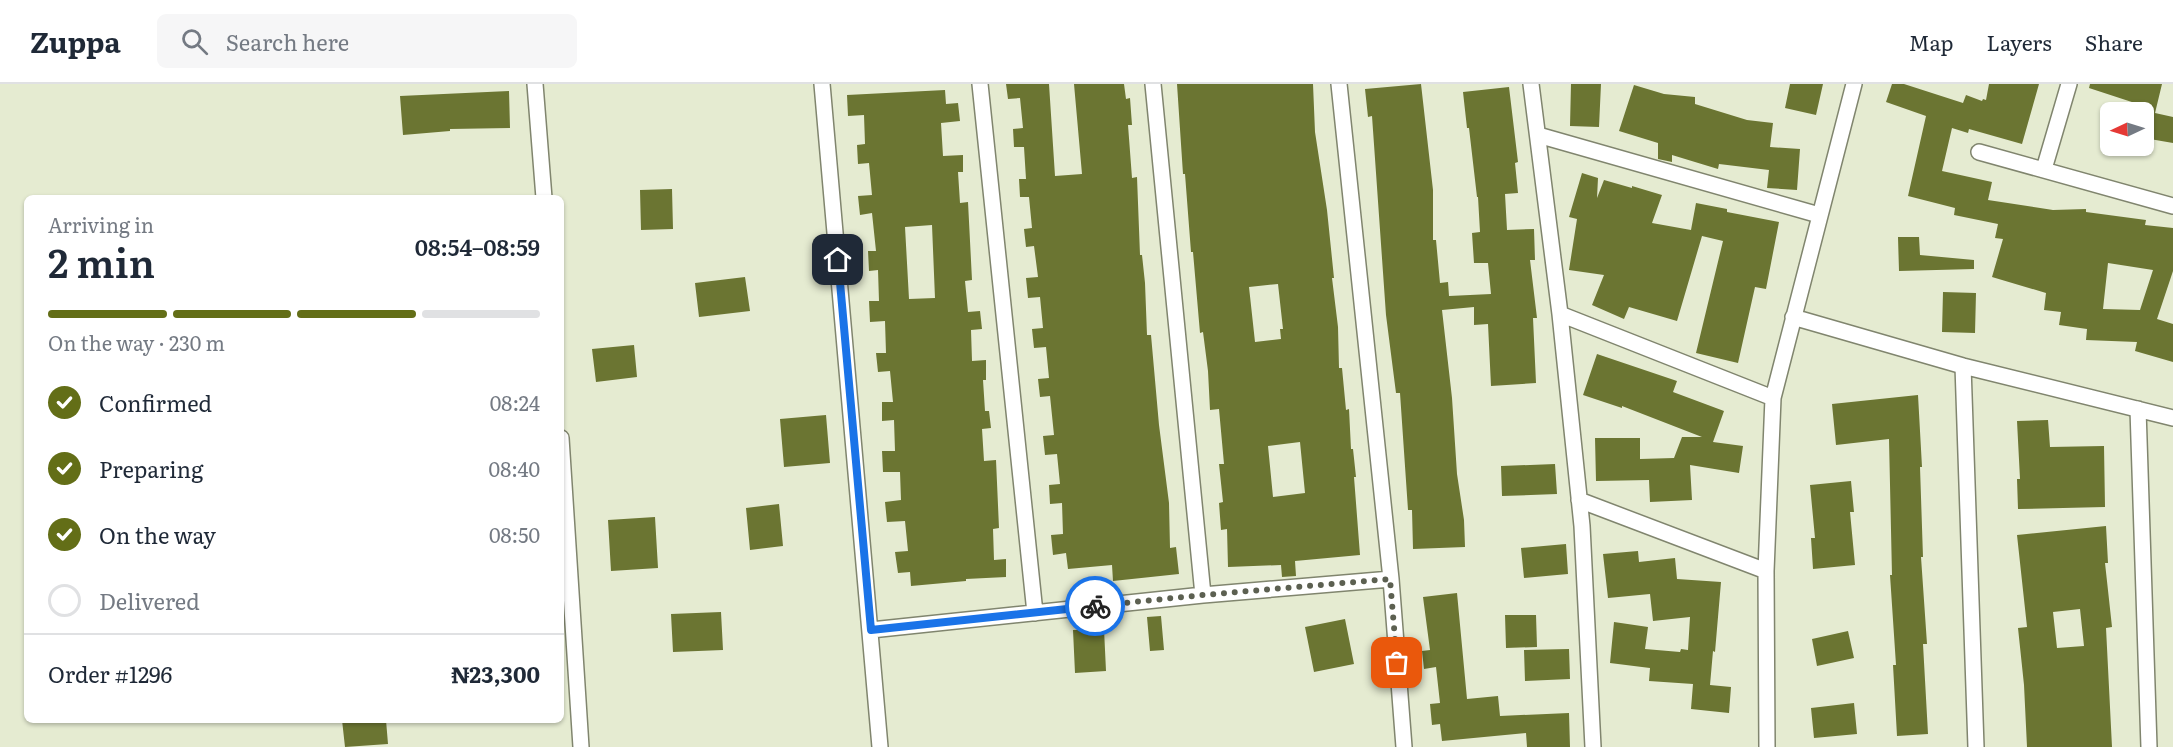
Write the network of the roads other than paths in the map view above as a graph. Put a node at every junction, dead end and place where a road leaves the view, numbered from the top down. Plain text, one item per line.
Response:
1 (535, 84) edge
2 (822, 84) edge
3 (980, 84) edge
4 (1154, 84) edge
5 (1339, 84) edge
6 (1531, 84) edge
7 (1854, 84) edge
8 (2069, 84) edge
9 (1538, 135) junction
10 (1979, 153) dead end
11 (2044, 169) junction
12 (544, 195) edge
13 (2173, 206) edge
14 (1819, 215) junction
15 (1560, 314) junction
16 (1793, 316) junction
17 (1963, 366) junction
18 (1773, 398) junction
19 (2138, 409) junction
20 (2173, 418) edge
21 (564, 484) edge
22 (1579, 500) junction
23 (1766, 572) junction
24 (1390, 579) junction
25 (1203, 595) junction
26 (1035, 613) junction
27 (871, 630) junction
28 (581, 747) edge
29 (879, 747) edge
30 (1404, 747) edge
31 (1593, 747) edge
32 (1767, 747) edge
33 (1976, 747) edge
34 (2149, 747) edge

1 - 12 street
2 - 27 street
3 - 26 street
4 - 25 street
5 - 24 street
6 - 9 street
7 - 14 street
8 - 11 street
9 - 14 street
9 - 15 street
10 - 11 street
11 - 13 street
14 - 16 street
15 - 18 street
15 - 22 street
16 - 17 street
16 - 18 street
17 - 19 street
17 - 33 street
18 - 23 street
19 - 20 street
19 - 34 street
21 - 28 street
22 - 23 street
22 - 31 street
23 - 32 street
24 - 25 street
24 - 30 street
25 - 26 street
26 - 27 street
27 - 29 street

